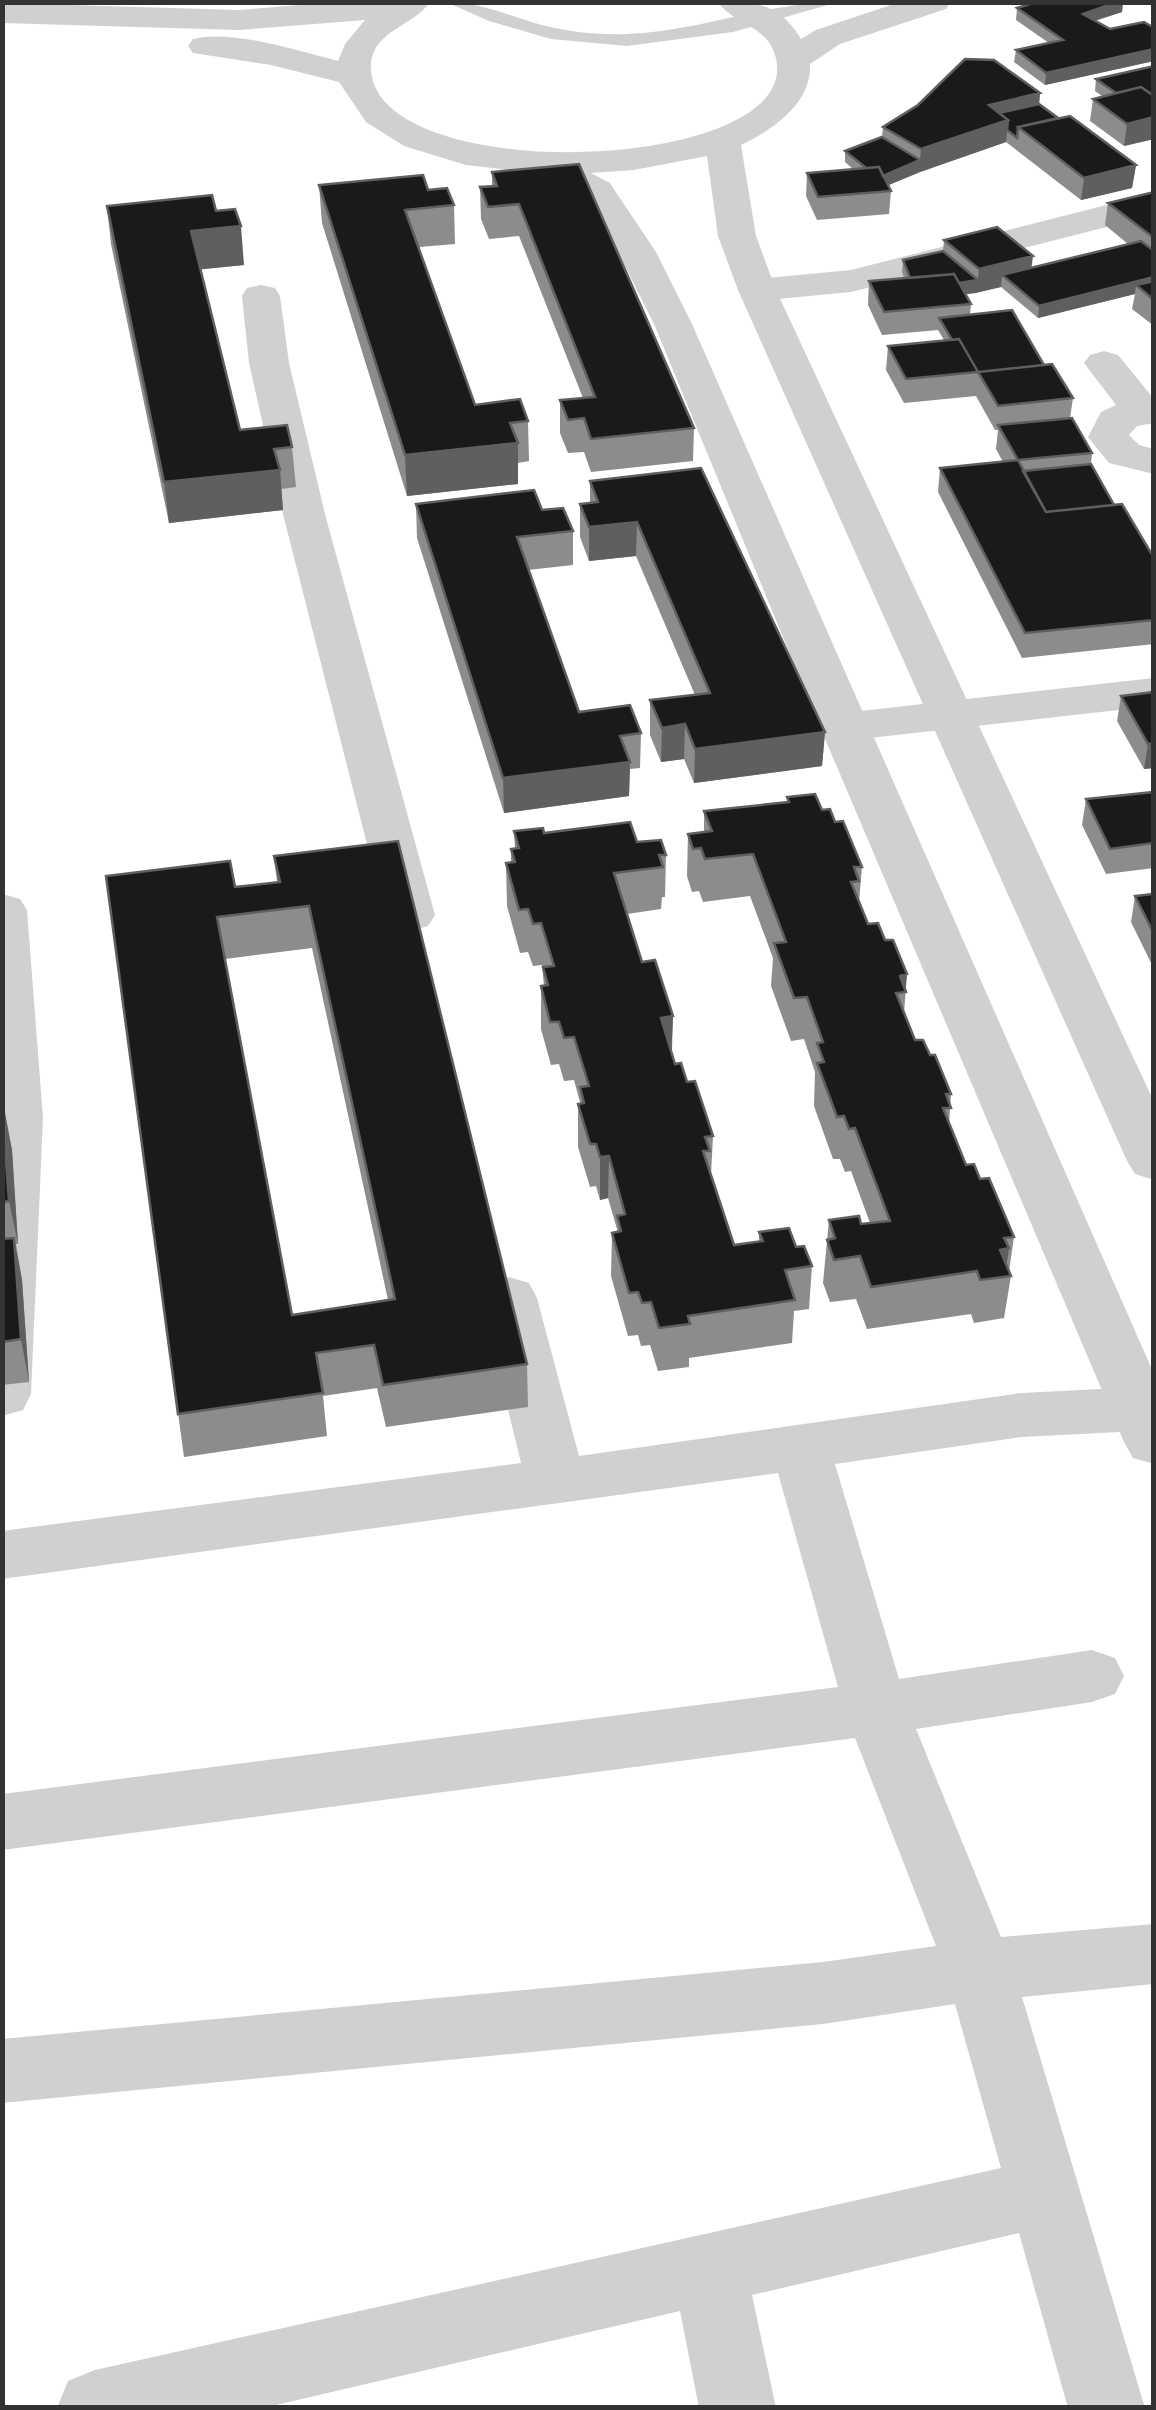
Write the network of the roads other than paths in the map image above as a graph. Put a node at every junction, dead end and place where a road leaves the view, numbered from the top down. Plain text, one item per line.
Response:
1 (455, 2) edge
2 (471, 2) edge
3 (806, 2) edge
4 (829, 2) edge
5 (934, 2) edge
6 (386, 9) edge
7 (755, 12) edge
8 (2, 13) edge
9 (2, 36) edge
10 (794, 58) junction
11 (353, 75) junction
12 (724, 140) junction
13 (548, 164) junction
14 (1154, 170) edge
15 (1154, 193) edge
16 (1154, 204) edge
17 (757, 290) junction
18 (260, 296) dead end
19 (1104, 363) dead end
20 (1147, 411) edge
21 (1154, 462) edge
22 (1154, 692) edge
23 (948, 713) junction
24 (842, 727) junction
25 (2, 910) edge
26 (422, 960) edge
27 (9, 1119) edge
28 (1154, 1161) edge
29 (496, 1250) edge
30 (2, 1394) edge
31 (1149, 1420) edge
32 (800, 1448) junction
33 (556, 1482) junction
34 (2, 1555) edge
35 (1092, 1676) dead end
36 (876, 1709) junction
37 (2, 1822) edge
38 (1154, 1954) edge
39 (980, 1970) junction
40 (2, 2072) edge
41 (1046, 2193) junction
42 (709, 2269) junction
43 (94, 2408) edge
44 (738, 2408) edge
45 (1108, 2408) edge

1 - 7 lane
2 - 7 lane
3 - 7 lane
4 - 7 lane
5 - 10 street
6 - 8 street
6 - 11 street
7 - 10 street
9 - 11 street
10 - 12 street
11 - 13 street
12 - 13 street
12 - 17 street
13 - 24 street
14 - 15 street
16 - 17 street
17 - 23 street
18 - 26 street
19 - 20 street
20 - 21 street
22 - 23 street
23 - 24 street
23 - 28 street
24 - 31 street
25 - 27 street
27 - 30 street
29 - 33 street
31 - 32 street
32 - 33 street
32 - 36 street
33 - 34 street
35 - 36 street
36 - 37 street
36 - 39 street
38 - 39 street
39 - 40 street
39 - 41 street
41 - 42 street
41 - 45 street
42 - 43 street
42 - 44 street

